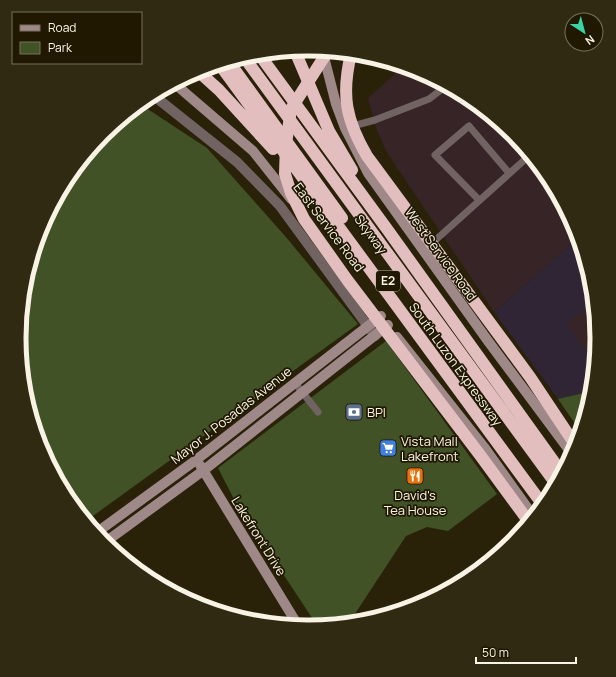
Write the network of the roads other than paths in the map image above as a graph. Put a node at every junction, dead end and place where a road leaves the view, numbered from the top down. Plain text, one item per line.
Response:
1 (297, 57) edge
2 (324, 57) edge
3 (324, 57) edge
4 (264, 60) edge
5 (350, 60) edge
6 (248, 63) edge
7 (232, 67) edge
8 (223, 69) edge
9 (204, 76) edge
10 (179, 88) edge
11 (441, 90) edge
12 (158, 99) edge
13 (345, 128) junction
14 (525, 159) edge
15 (510, 173) junction
16 (313, 193) junction
17 (479, 200) junction
18 (387, 229) junction
19 (423, 252) junction
20 (363, 292) junction
21 (381, 316) junction
22 (388, 325) junction
23 (367, 326) junction
24 (374, 336) junction
25 (295, 382) junction
26 (302, 392) junction
27 (318, 412) dead end
28 (571, 439) edge
29 (568, 448) edge
30 (196, 460) junction
31 (558, 468) edge
32 (204, 470) junction
33 (552, 479) edge
34 (543, 493) edge
35 (539, 500) edge
36 (530, 512) edge
37 (526, 517) edge
38 (101, 529) edge
39 (110, 539) edge
40 (295, 620) edge

1 - 18 highway
2 - 13 main road, West Service Road
3 - 37 highway, bridge
4 - 18 highway, South Luzon Expressway / E2
5 - 28 highway, bridge
6 - 33 highway, Skyway / E2
7 - 34 highway, Skyway / E2
8 - 16 highway, South Luzon Expressway / E2
9 - 16 highway
10 - 20 main road, East Service Road
11 - 13 lane
12 - 23 street
13 - 19 main road, West Service Road
14 - 15 lane
15 - 17 lane
15 - 17 lane
16 - 35 highway, South Luzon Expressway / E2
17 - 19 lane
18 - 31 highway, South Luzon Expressway / E2
19 - 29 main road, West Service Road
20 - 21 main road, East Service Road
20 - 23 main road
21 - 22 main road, East Service Road
21 - 23 main road, Mayor J. Posadas Avenue
22 - 24 main road, Mayor J. Posadas Avenue
22 - 36 main road, East Service Road
23 - 24 street
23 - 25 main road, Mayor J. Posadas Avenue
24 - 26 main road, Mayor J. Posadas Avenue
25 - 26 lane
25 - 30 main road, Mayor J. Posadas Avenue
26 - 27 lane
26 - 32 main road, Mayor J. Posadas Avenue
30 - 32 main road, Lakefront Drive
30 - 38 main road, Mayor J. Posadas Avenue
32 - 39 main road, Mayor J. Posadas Avenue
32 - 40 main road, Lakefront Drive

